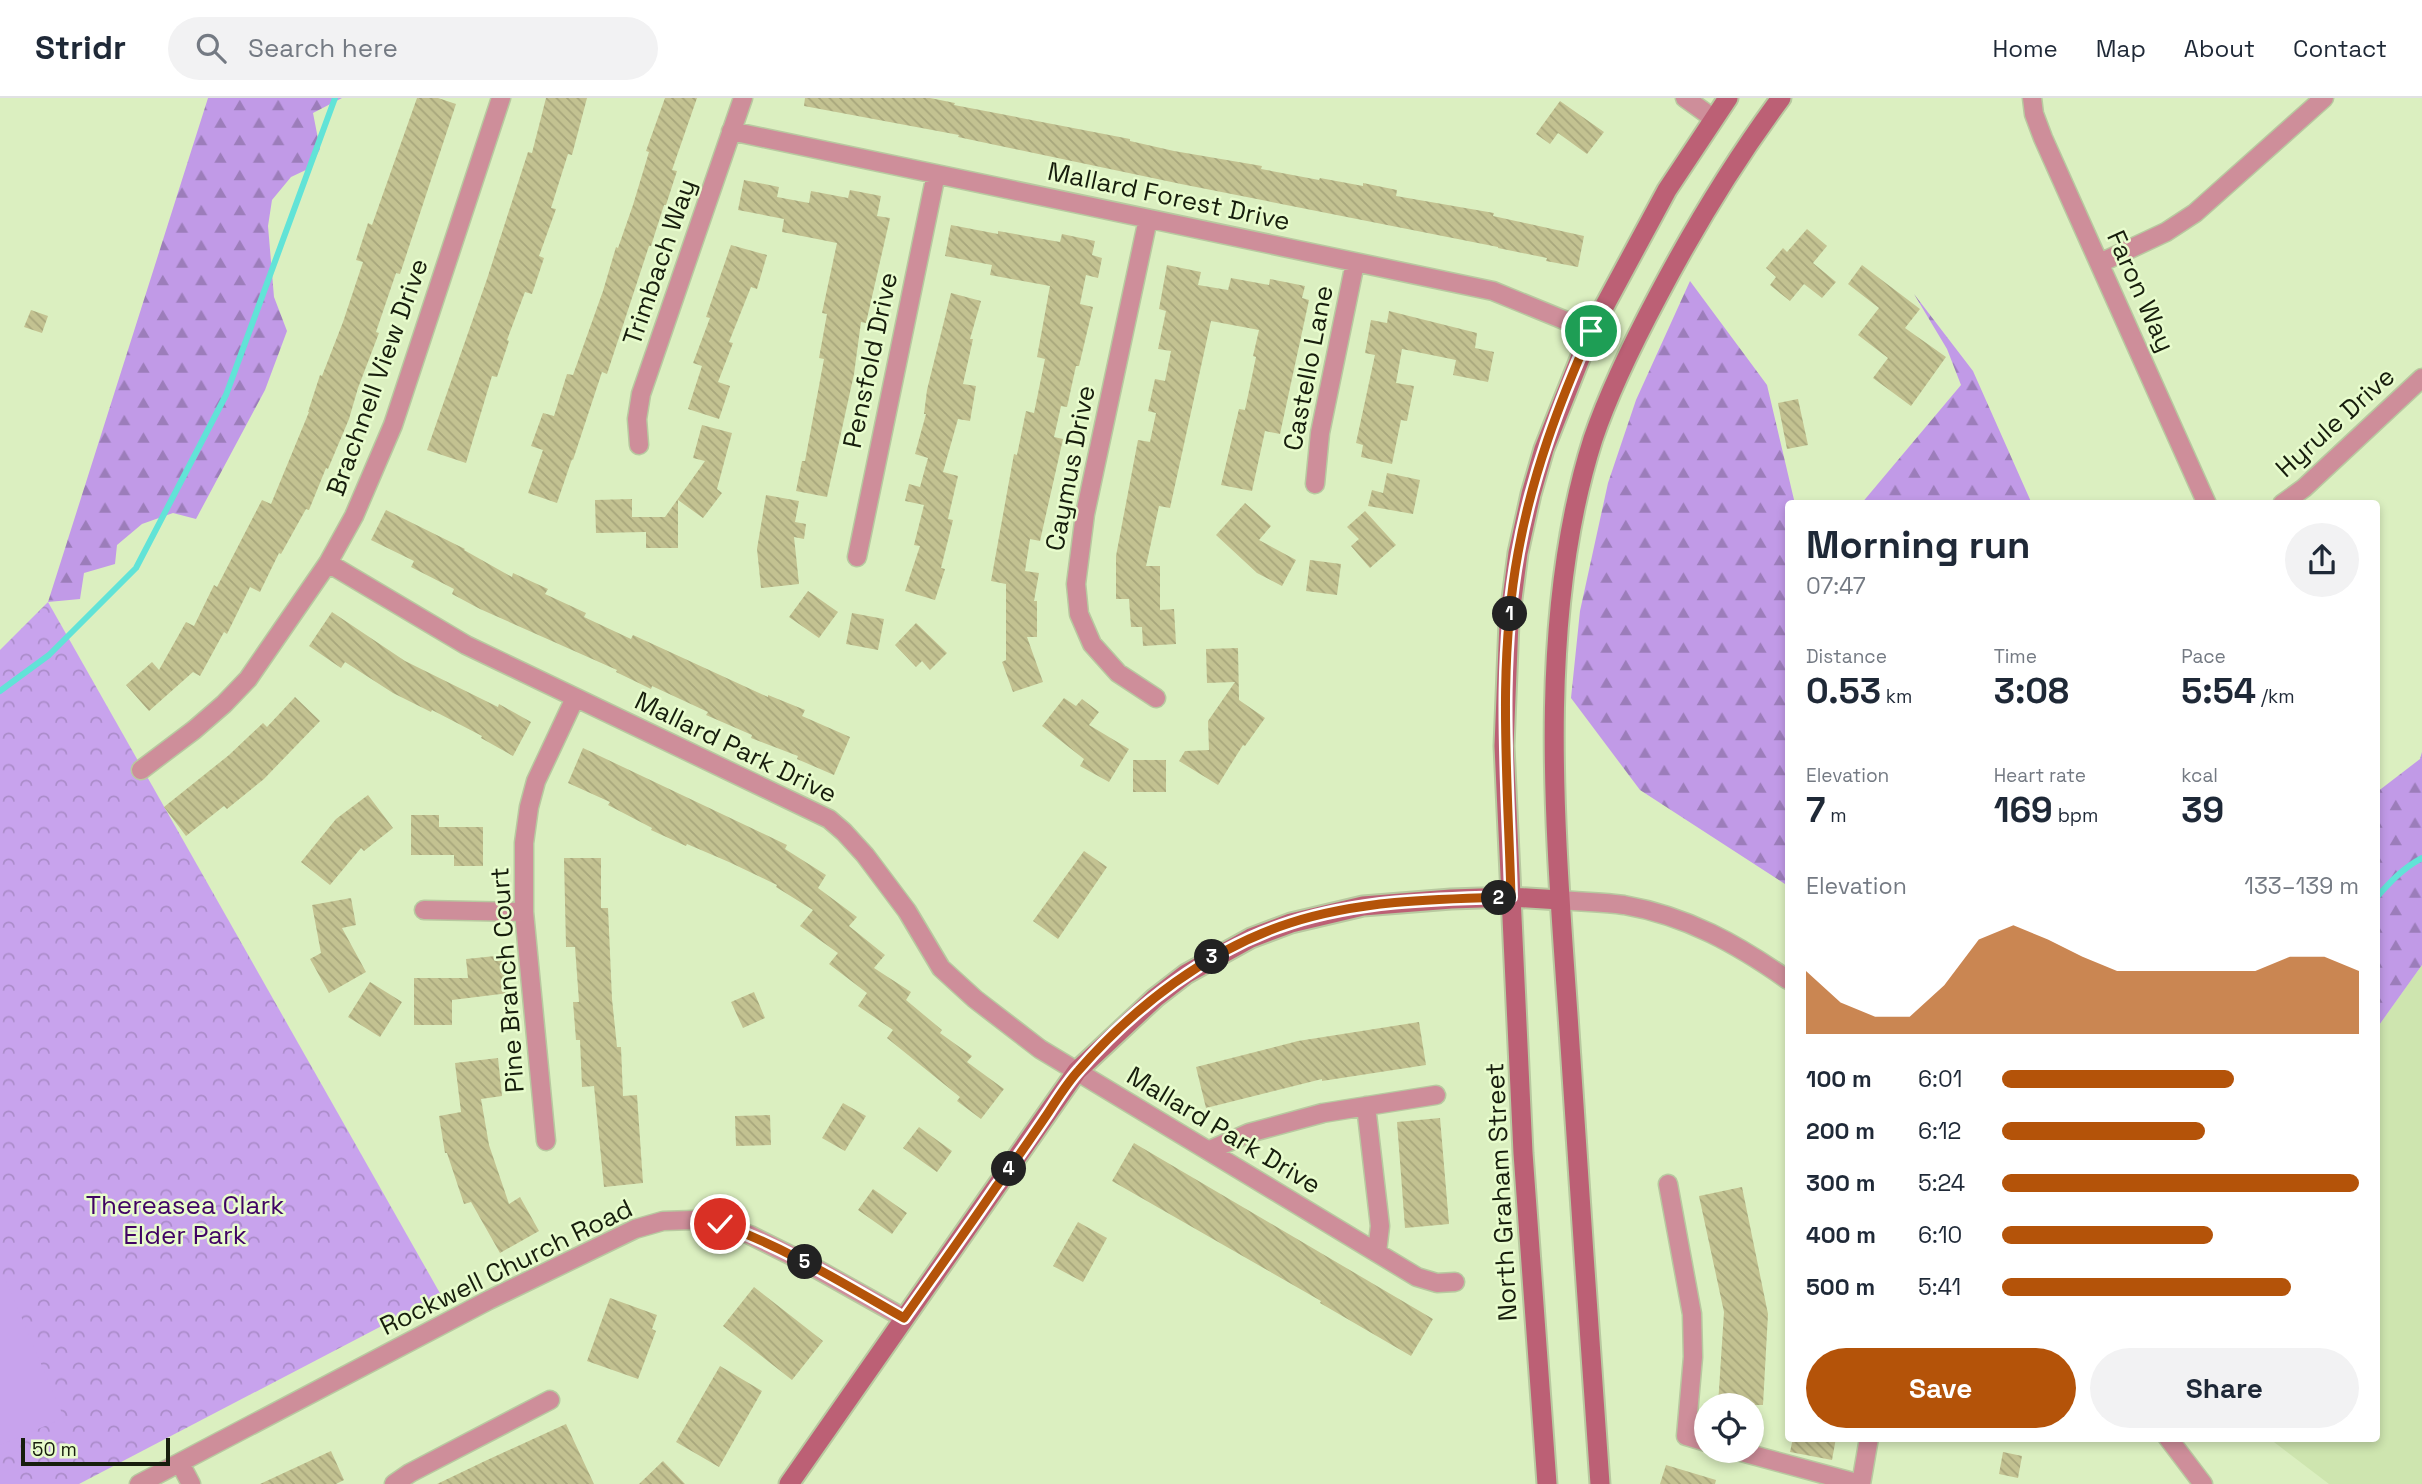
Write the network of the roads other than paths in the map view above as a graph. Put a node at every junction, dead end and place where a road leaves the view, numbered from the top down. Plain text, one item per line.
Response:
1 (501, 98) edge
2 (743, 98) edge
3 (1685, 98) edge
4 (1728, 98) edge
5 (1781, 98) edge
6 (2032, 98) edge
7 (2324, 98) edge
8 (1713, 118) junction
9 (732, 131) junction
10 (936, 174) junction
11 (1148, 219) junction
12 (1354, 262) junction
13 (2100, 262) junction
14 (1591, 331) junction
15 (2422, 378) edge
16 (639, 445) dead end
17 (1315, 484) dead end
18 (2205, 500) edge
19 (2288, 500) edge
20 (857, 557) dead end
21 (328, 563) junction
22 (575, 698) junction
23 (1156, 698) dead end
24 (141, 769) dead end
25 (1511, 897) junction
26 (1560, 900) junction
27 (424, 910) dead end
28 (524, 912) junction
29 (1785, 978) edge
30 (1077, 1071) junction
31 (1436, 1095) dead end
32 (1366, 1106) junction
33 (546, 1141) dead end
34 (1210, 1150) junction
35 (1668, 1184) dead end
36 (1377, 1252) junction
37 (1455, 1282) dead end
38 (904, 1318) junction
39 (550, 1400) dead end
40 (1694, 1438) edge
41 (1868, 1442) edge
42 (2171, 1442) edge
43 (1764, 1458) edge
44 (180, 1463) junction
45 (139, 1484) edge
46 (191, 1484) edge
47 (394, 1484) edge
48 (789, 1484) edge
49 (1547, 1484) edge
50 (1600, 1484) edge
51 (1861, 1484) edge
52 (2203, 1484) edge

1 - 21 street, Brachnell View Drive
2 - 9 street, Trimbach Way
3 - 8 street
4 - 8 main road, North Graham Street
5 - 26 main road
6 - 13 street, Faron Way
7 - 13 street
8 - 14 main road, North Graham Street
9 - 10 street, Mallard Forest Drive
9 - 16 street, Trimbach Way
10 - 11 street, Mallard Forest Drive
10 - 20 street, Pensfold Drive
11 - 12 street, Mallard Forest Drive
11 - 23 street, Caymus Drive
12 - 14 street, Mallard Forest Drive
12 - 17 street, Castello Lane
13 - 18 street, Faron Way
14 - 25 main road, North Graham Street
15 - 19 street, Hyrule Drive
21 - 22 street, Mallard Park Drive
21 - 24 street, Brachnell View Drive
22 - 28 street, Pine Branch Court
22 - 30 street, Mallard Park Drive
25 - 26 main road
25 - 30 main road
25 - 49 main road, North Graham Street
26 - 29 street
26 - 50 main road
27 - 28 street
28 - 33 street, Pine Branch Court
30 - 34 street, Mallard Park Drive
30 - 38 main road
31 - 32 street
32 - 34 street
32 - 36 street
34 - 36 street, Mallard Park Drive
35 - 40 street
36 - 37 street, Mallard Park Drive
38 - 44 street, Rockwell Church Road
38 - 48 main road
39 - 47 street
41 - 51 street
42 - 52 street
43 - 51 street
44 - 45 street, Rockwell Church Road
44 - 46 street

